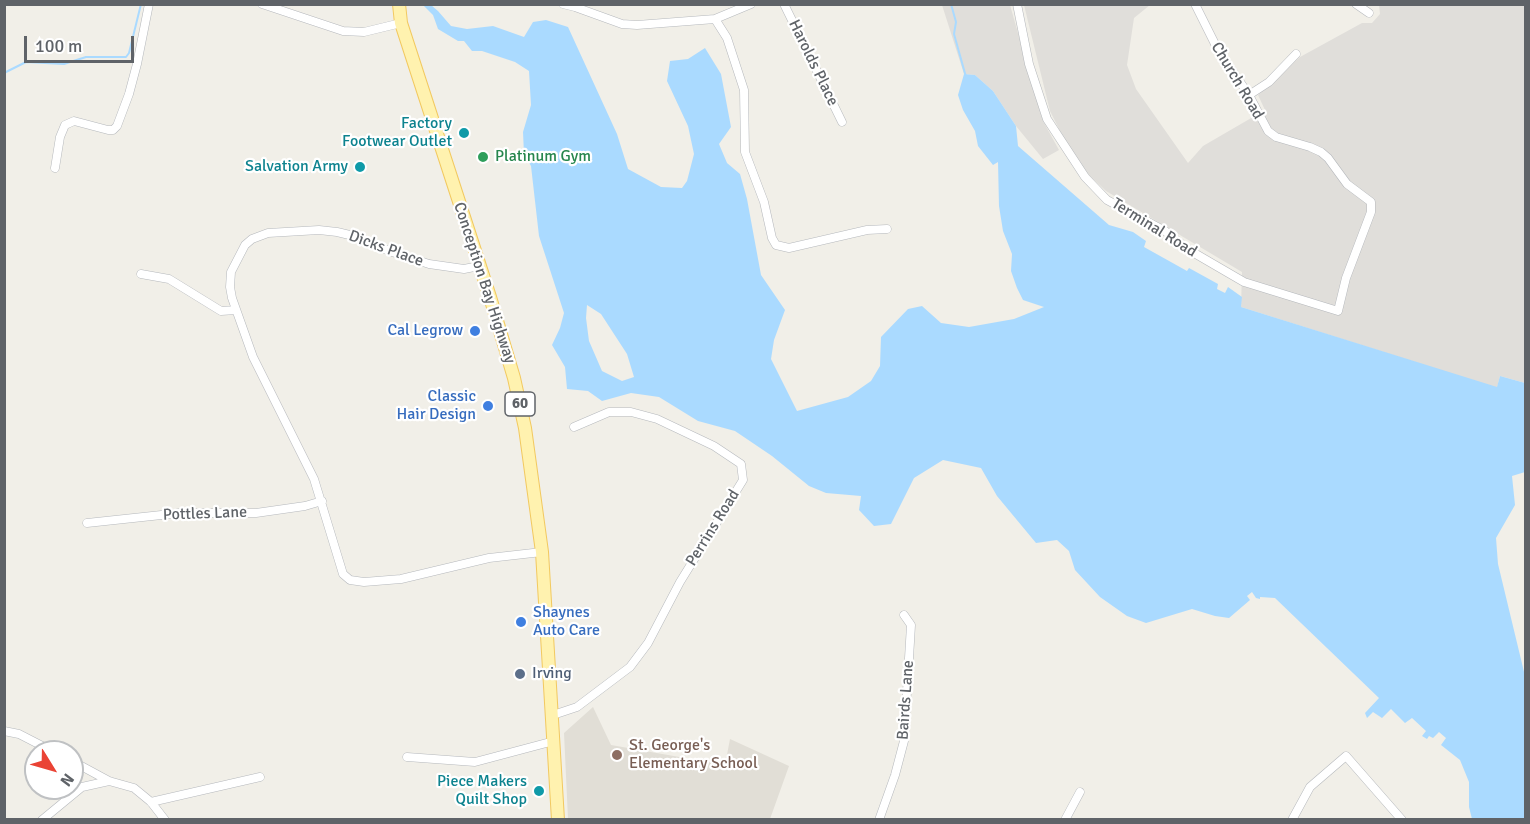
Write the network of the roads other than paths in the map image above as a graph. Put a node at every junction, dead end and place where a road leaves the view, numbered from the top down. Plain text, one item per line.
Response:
1 (148, 4) edge
2 (262, 4) edge
3 (399, 4) edge
4 (563, 4) edge
5 (751, 4) edge
6 (784, 4) edge
7 (1017, 4) edge
8 (1195, 4) edge
9 (1356, 4) edge
10 (1369, 13) dead end
11 (715, 18) junction
12 (401, 23) junction
13 (1296, 54) dead end
14 (1249, 95) junction
15 (842, 122) dead end
16 (55, 168) dead end
17 (887, 230) dead end
18 (479, 266) junction
19 (141, 274) dead end
20 (236, 310) junction
21 (1338, 311) joint
22 (574, 427) dead end
23 (322, 501) junction
24 (87, 523) dead end
25 (542, 552) junction
26 (904, 615) dead end
27 (553, 715) junction
28 (4, 731) edge
29 (31, 740) edge
30 (554, 741) junction
31 (406, 757) dead end
32 (84, 767) edge
33 (260, 777) dead end
34 (109, 780) junction
35 (1080, 792) dead end
36 (151, 802) junction
37 (42, 819) edge
38 (165, 819) edge
39 (558, 819) edge
40 (879, 819) edge
41 (1065, 819) edge
42 (1292, 819) edge
43 (1402, 819) edge

1 - 16 street
2 - 12 street
3 - 12 main road, Conception Bay Highway / 60
4 - 11 street
5 - 11 street
6 - 15 street, Harolds Place
7 - 21 street, Terminal Road
8 - 14 street, Church Road
9 - 10 street
11 - 17 street
12 - 18 main road, Conception Bay Highway / 60
13 - 14 street
14 - 21 street, Church Road
18 - 20 street, Dicks Place
18 - 25 main road, Conception Bay Highway / 60
19 - 20 street
20 - 23 street, Dicks Place
22 - 27 street, Perrins Road
23 - 24 street, Pottles Lane
23 - 25 street, Dicks Place
25 - 27 main road, Conception Bay Highway / 60
26 - 40 street, Bairds Lane
27 - 30 main road, Conception Bay Highway / 60
28 - 29 street
30 - 31 street
30 - 39 main road, Conception Bay Highway / 60
32 - 34 street
33 - 36 street
34 - 36 street
34 - 37 street
35 - 41 street
36 - 38 street
42 - 43 street

